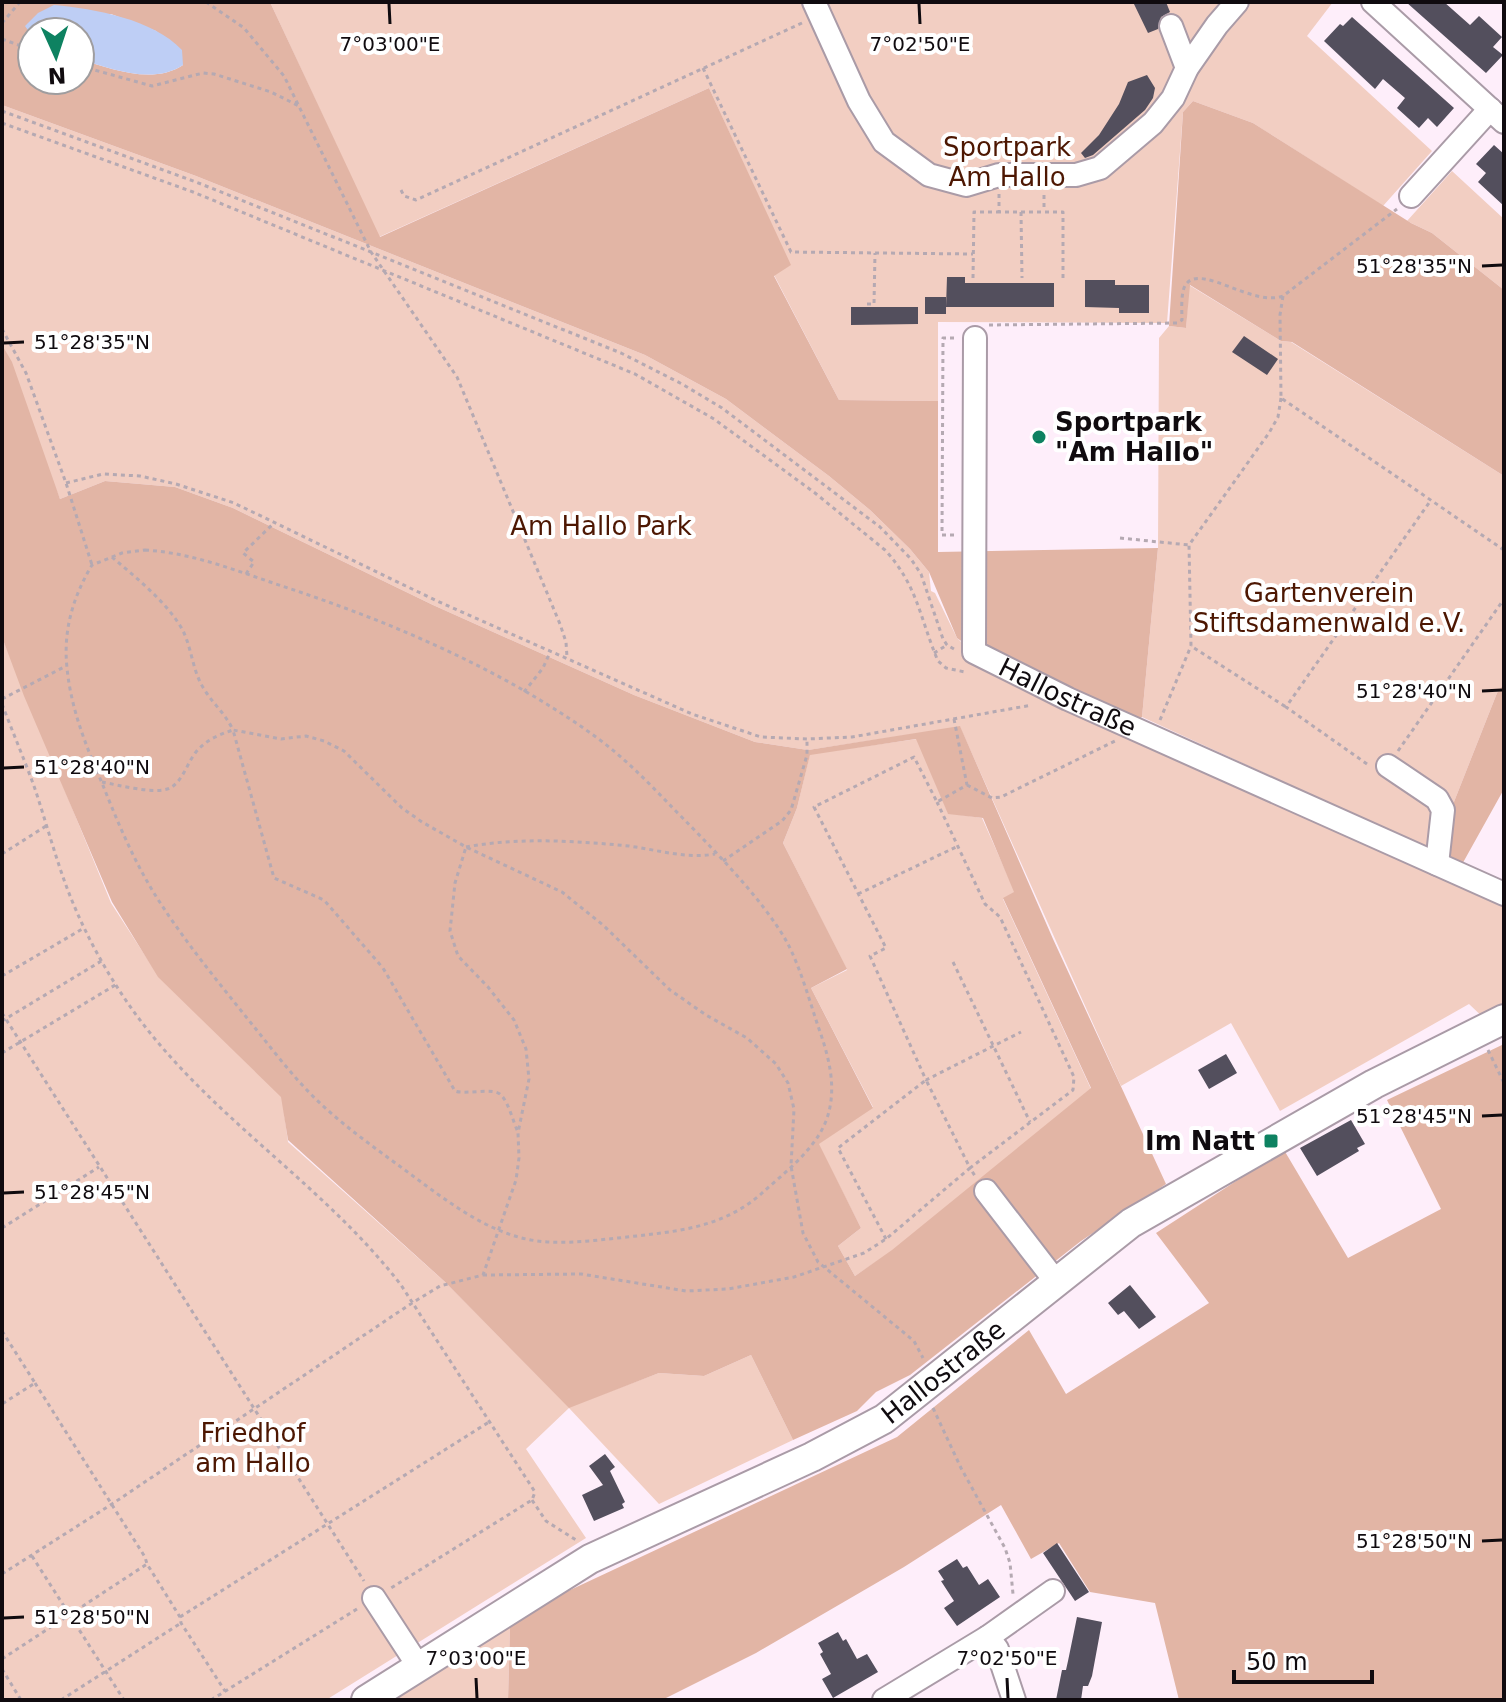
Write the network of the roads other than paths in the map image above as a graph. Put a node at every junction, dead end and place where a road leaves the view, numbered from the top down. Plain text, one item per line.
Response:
1 (1237, 2) edge
2 (1373, 2) edge
3 (817, 8) edge
4 (1171, 26) dead end
5 (1187, 68) junction
6 (1497, 116) edge
7 (1411, 196) road end
8 (975, 338) road end
9 (1388, 766) road end
10 (1437, 864) junction
11 (1504, 894) edge
12 (1492, 1025) edge
13 (986, 1191) road end
14 (1057, 1283) junction
15 (1053, 1591) dead end
16 (374, 1598) road end
17 (988, 1637) junction
18 (419, 1667) junction
19 (366, 1700) edge
20 (884, 1700) edge
21 (1014, 1700) edge

1 - 5 street
2 - 6 street
3 - 5 street
4 - 5 street
6 - 7 street
8 - 10 street, Hallostraße
9 - 10 street
10 - 11 street, Hallostraße
12 - 14 main road, Hallostraße
13 - 14 street
14 - 18 main road, Hallostraße
15 - 17 street
16 - 18 street
17 - 20 street
17 - 21 street
18 - 19 main road, Hallostraße

